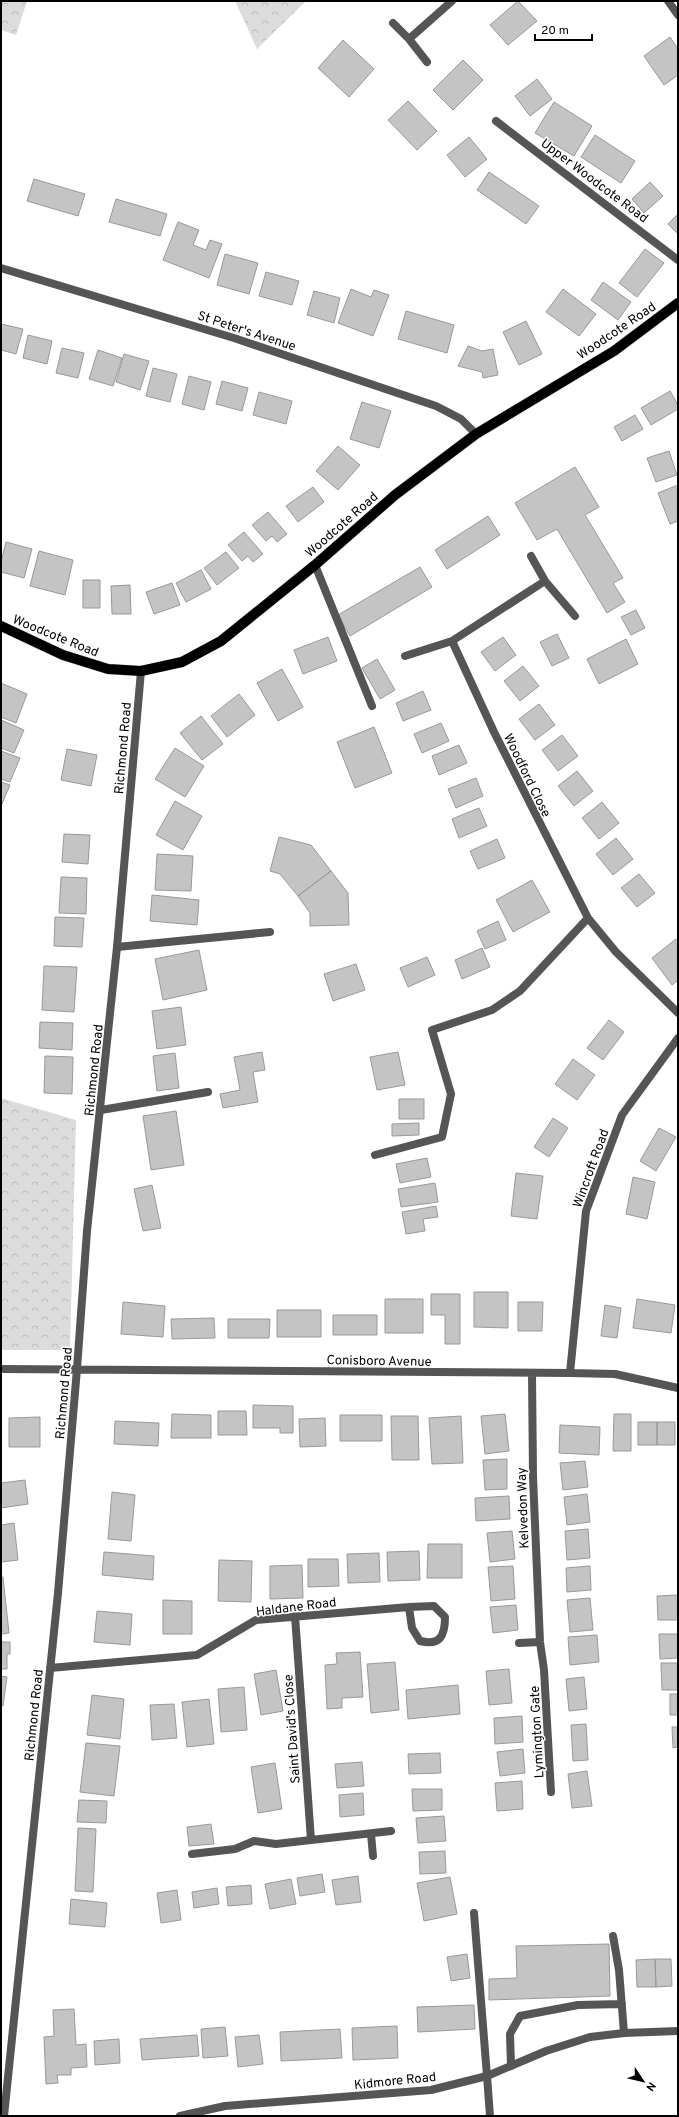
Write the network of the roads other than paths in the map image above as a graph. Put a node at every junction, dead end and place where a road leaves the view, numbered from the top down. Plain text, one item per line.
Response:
1 (452, 1) edge
2 (668, 1) edge
3 (678, 14) edge
4 (393, 23) dead end
5 (409, 39) junction
6 (427, 62) dead end
7 (496, 121) dead end
8 (678, 260) edge
9 (1, 268) edge
10 (678, 303) edge
11 (476, 434) junction
12 (532, 556) dead end
13 (315, 564) junction
14 (545, 581) junction
15 (574, 616) dead end
16 (1, 626) edge
17 (452, 640) junction
18 (404, 656) dead end
19 (141, 671) junction
20 (372, 706) dead end
21 (588, 918) junction
22 (270, 932) dead end
23 (117, 946) junction
24 (678, 1013) edge
25 (678, 1038) edge
26 (208, 1092) dead end
27 (101, 1110) junction
28 (375, 1154) dead end
29 (1, 1369) edge
30 (77, 1369) junction
31 (532, 1373) junction
32 (570, 1373) junction
33 (678, 1388) edge
34 (409, 1607) junction
35 (296, 1616) junction
36 (540, 1642) junction
37 (519, 1643) dead end
38 (50, 1668) junction
39 (544, 1670) joint
40 (551, 1792) dead end
41 (391, 1831) dead end
42 (371, 1834) junction
43 (311, 1840) junction
44 (192, 1854) dead end
45 (373, 1856) dead end
46 (474, 1913) dead end
47 (613, 1936) dead end
48 (622, 2004) junction
49 (678, 2031) edge
50 (624, 2033) junction
51 (511, 2066) junction
52 (487, 2076) junction
53 (4, 2116) edge
54 (180, 2116) edge
55 (490, 2116) edge

1 - 5 street
2 - 3 street
4 - 5 street
5 - 6 street
7 - 8 street, Upper Woodcote Road
9 - 11 street, St Peter's Avenue
10 - 11 main road, Woodcote Road
11 - 13 main road, Woodcote Road
12 - 14 street
13 - 19 main road, Woodcote Road
13 - 20 street
14 - 15 street
14 - 17 street
16 - 19 main road, Woodcote Road
17 - 18 street
17 - 21 street, Woodford Close
19 - 23 street, Richmond Road
21 - 24 street, Woodford Close
21 - 28 street
22 - 23 street
23 - 27 street, Richmond Road
25 - 32 street, Wincroft Road
26 - 27 street
27 - 30 street, Richmond Road
29 - 30 street, Conisboro Avenue
30 - 31 street, Conisboro Avenue
30 - 38 street, Richmond Road
31 - 32 street, Conisboro Avenue
31 - 36 street, Kelvedon Way
32 - 33 street, Conisboro Avenue
34 - 34 street, Haldane Road
34 - 35 street, Haldane Road
35 - 38 street, Haldane Road
35 - 43 street, Saint David's Close
36 - 37 street
36 - 39 street, Kelvedon Way
38 - 53 street, Richmond Road
39 - 40 street, Lymington Gate
41 - 42 street
42 - 43 street
42 - 45 street
43 - 44 street
46 - 52 street
47 - 48 street
48 - 50 street
48 - 51 street
49 - 50 street, Kidmore Road
50 - 51 street, Kidmore Road
51 - 52 street, Kidmore Road
52 - 54 street, Kidmore Road
52 - 55 street

